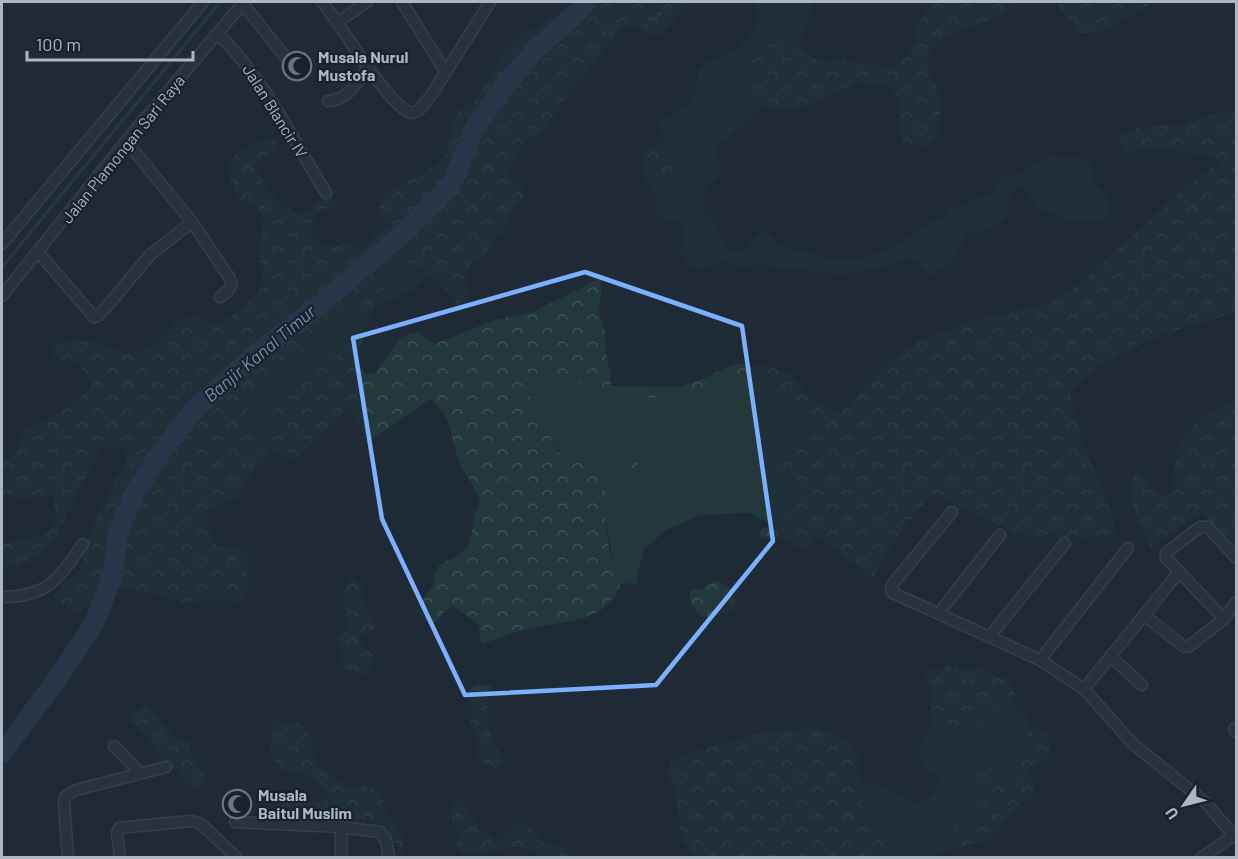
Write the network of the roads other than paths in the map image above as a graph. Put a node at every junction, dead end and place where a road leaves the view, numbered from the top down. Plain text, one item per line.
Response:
1 (203, 2) edge
2 (243, 2) edge
3 (322, 2) edge
4 (367, 2) edge
5 (402, 2) edge
6 (486, 3) edge
7 (338, 22) junction
8 (217, 33) junction
9 (287, 58) dead end
10 (368, 68) junction
11 (445, 71) junction
12 (328, 101) dead end
13 (126, 141) junction
14 (326, 193) dead end
15 (192, 222) junction
16 (2, 244) edge
17 (38, 252) junction
18 (2, 296) edge
19 (220, 297) dead end
20 (952, 512) dead end
21 (1000, 535) dead end
22 (1065, 543) dead end
23 (83, 544) dead end
24 (1128, 548) dead end
25 (1236, 558) edge
26 (1179, 572) junction
27 (2, 597) edge
28 (1236, 602) edge
29 (939, 613) junction
30 (1144, 615) junction
31 (1224, 619) junction
32 (990, 636) junction
33 (1110, 656) junction
34 (1040, 660) junction
35 (1142, 685) dead end
36 (1084, 689) junction
37 (114, 746) dead end
38 (165, 767) dead end
39 (140, 773) junction
40 (235, 822) dead end
41 (341, 826) junction
42 (1235, 836) edge
43 (68, 858) edge
44 (120, 858) edge
45 (237, 858) edge
46 (341, 858) edge
47 (389, 858) edge
48 (1201, 858) edge

1 - 16 street
2 - 8 street, Jalan Plamongan Sari Raya
2 - 9 street
3 - 7 street
4 - 7 street
5 - 11 street
6 - 11 street
7 - 10 street
8 - 13 street, Jalan Plamongan Sari Raya
8 - 14 street, Jalan Blancir IV
10 - 11 street
10 - 12 street
13 - 15 street
13 - 17 street, Jalan Plamongan Sari Raya
15 - 17 street
15 - 19 street
17 - 18 street, Jalan Plamongan Sari Raya
20 - 29 street
21 - 29 street
22 - 32 street
23 - 27 street
24 - 34 street
25 - 26 street
26 - 30 street
26 - 31 street
28 - 31 street
29 - 32 street
30 - 31 street
30 - 33 street
32 - 34 street
33 - 35 street
33 - 36 street
34 - 36 street
36 - 42 street
37 - 39 street
38 - 39 street
39 - 43 street
40 - 41 street
41 - 46 street
41 - 47 street
42 - 48 street
44 - 45 street

